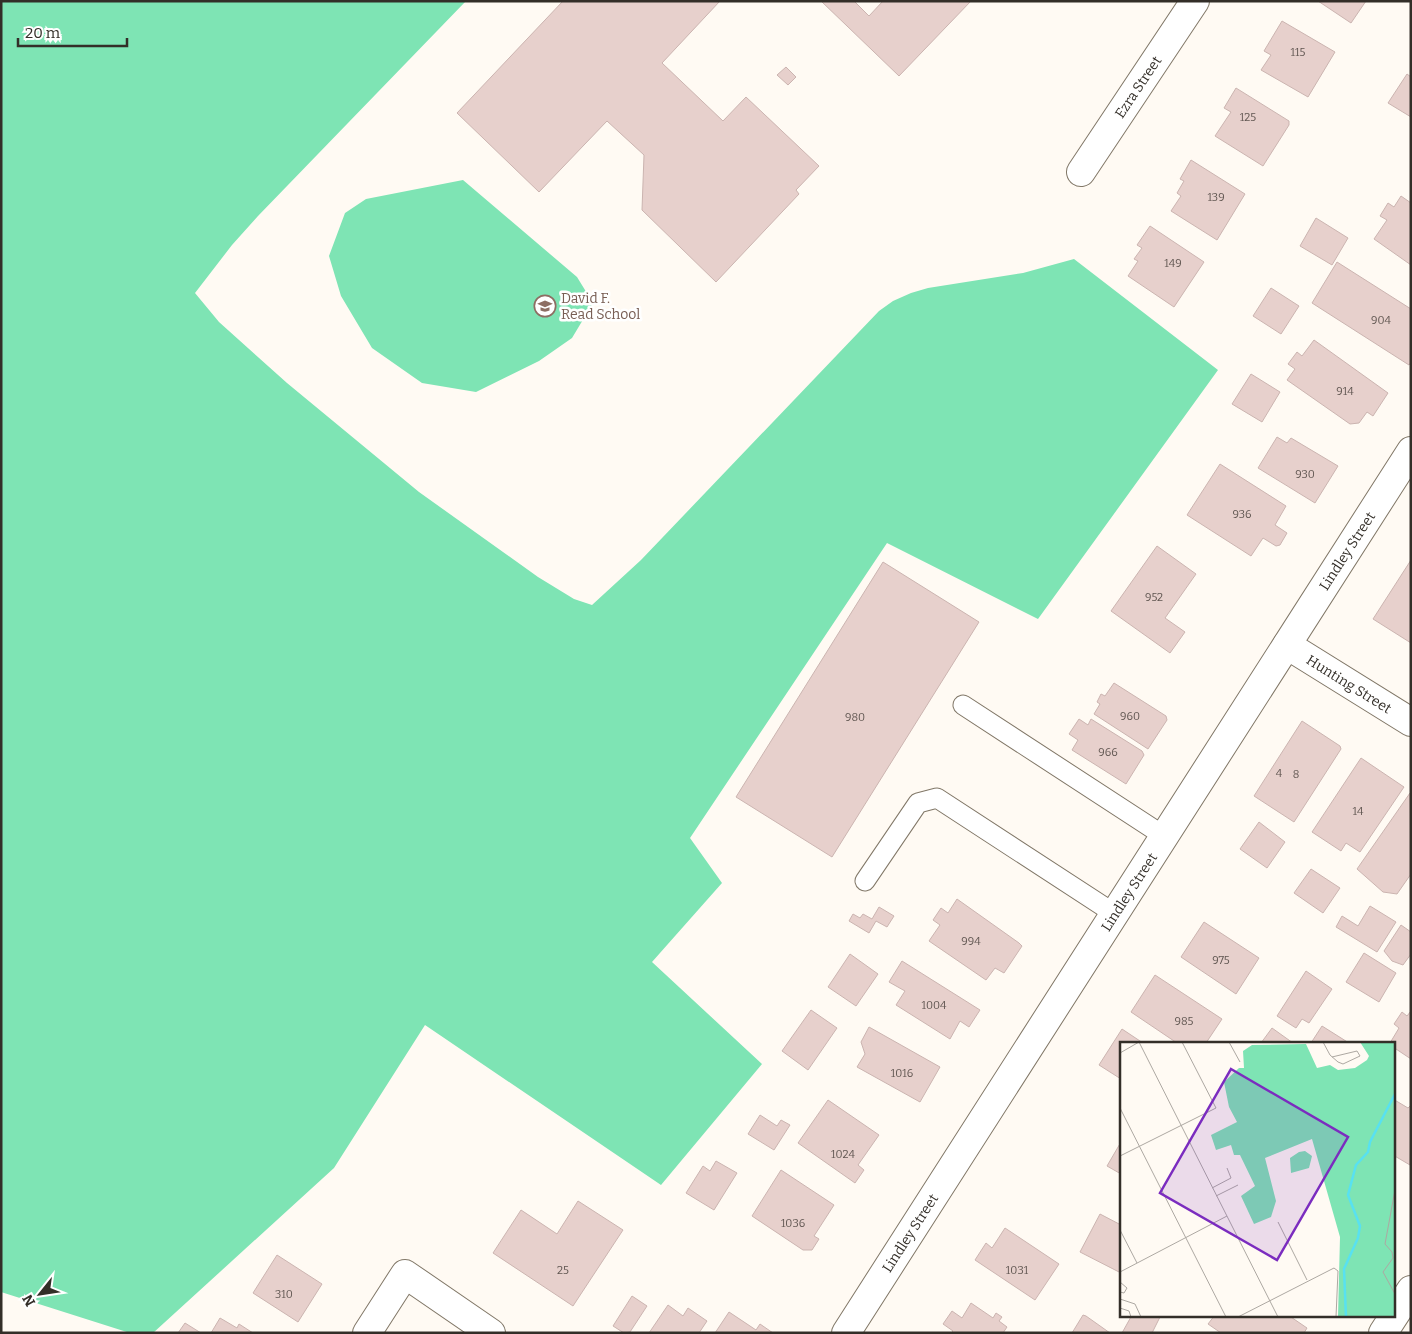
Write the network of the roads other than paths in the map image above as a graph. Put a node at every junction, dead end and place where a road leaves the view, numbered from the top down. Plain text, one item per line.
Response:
1 (1195, 1) edge
2 (1081, 172) dead end
3 (1411, 451) edge
4 (1287, 645) junction
5 (963, 705) dead end
6 (1411, 722) edge
7 (1164, 836) junction
8 (866, 881) dead end
9 (1115, 914) junction
10 (1411, 1290) edge
11 (367, 1333) edge
12 (491, 1333) edge
13 (846, 1333) edge
14 (1383, 1333) edge

1 - 2 main road, Ezra Street
3 - 4 main road, Lindley Street
4 - 6 main road, Hunting Street
4 - 7 main road, Lindley Street
5 - 7 lane
7 - 9 main road, Lindley Street
8 - 9 lane
9 - 13 main road, Lindley Street
10 - 14 main road
11 - 12 main road

